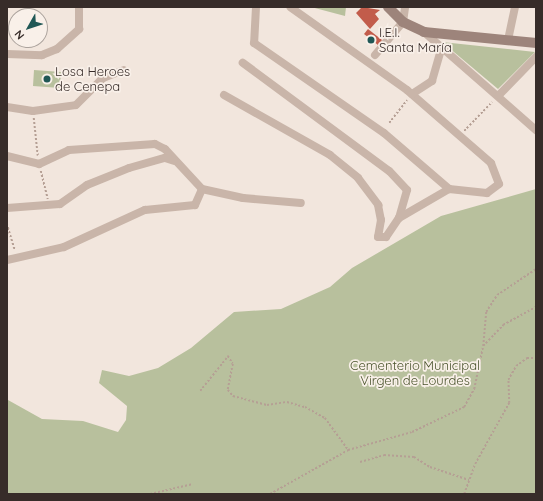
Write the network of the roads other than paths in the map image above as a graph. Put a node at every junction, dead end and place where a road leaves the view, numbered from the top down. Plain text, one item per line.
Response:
1 (79, 7) edge
2 (256, 7) edge
3 (290, 7) edge
4 (388, 7) edge
5 (405, 7) edge
6 (515, 7) edge
7 (403, 22) junction
8 (424, 32) junction
9 (508, 40) junction
10 (536, 43) edge
11 (442, 47) junction
12 (7, 54) edge
13 (375, 55) dead end
14 (536, 57) edge
15 (244, 63) dead end
16 (124, 70) dead end
17 (412, 94) junction
18 (224, 95) dead end
19 (499, 95) junction
20 (7, 107) edge
21 (536, 130) edge
22 (7, 156) edge
23 (174, 161) junction
24 (202, 189) junction
25 (449, 189) junction
26 (301, 203) dead end
27 (7, 208) edge
28 (398, 218) junction
29 (7, 260) edge

1 - 12 street
2 - 25 street
3 - 17 street
4 - 7 main road
5 - 7 street
6 - 9 street
7 - 8 main road
7 - 13 street
8 - 9 main road
8 - 11 street
9 - 10 main road
11 - 17 street
11 - 19 street
14 - 19 street
15 - 28 street
16 - 20 street
17 - 25 street
18 - 28 street
19 - 21 street
22 - 23 street
23 - 24 street
23 - 27 street
24 - 26 street
24 - 29 street
25 - 28 street

